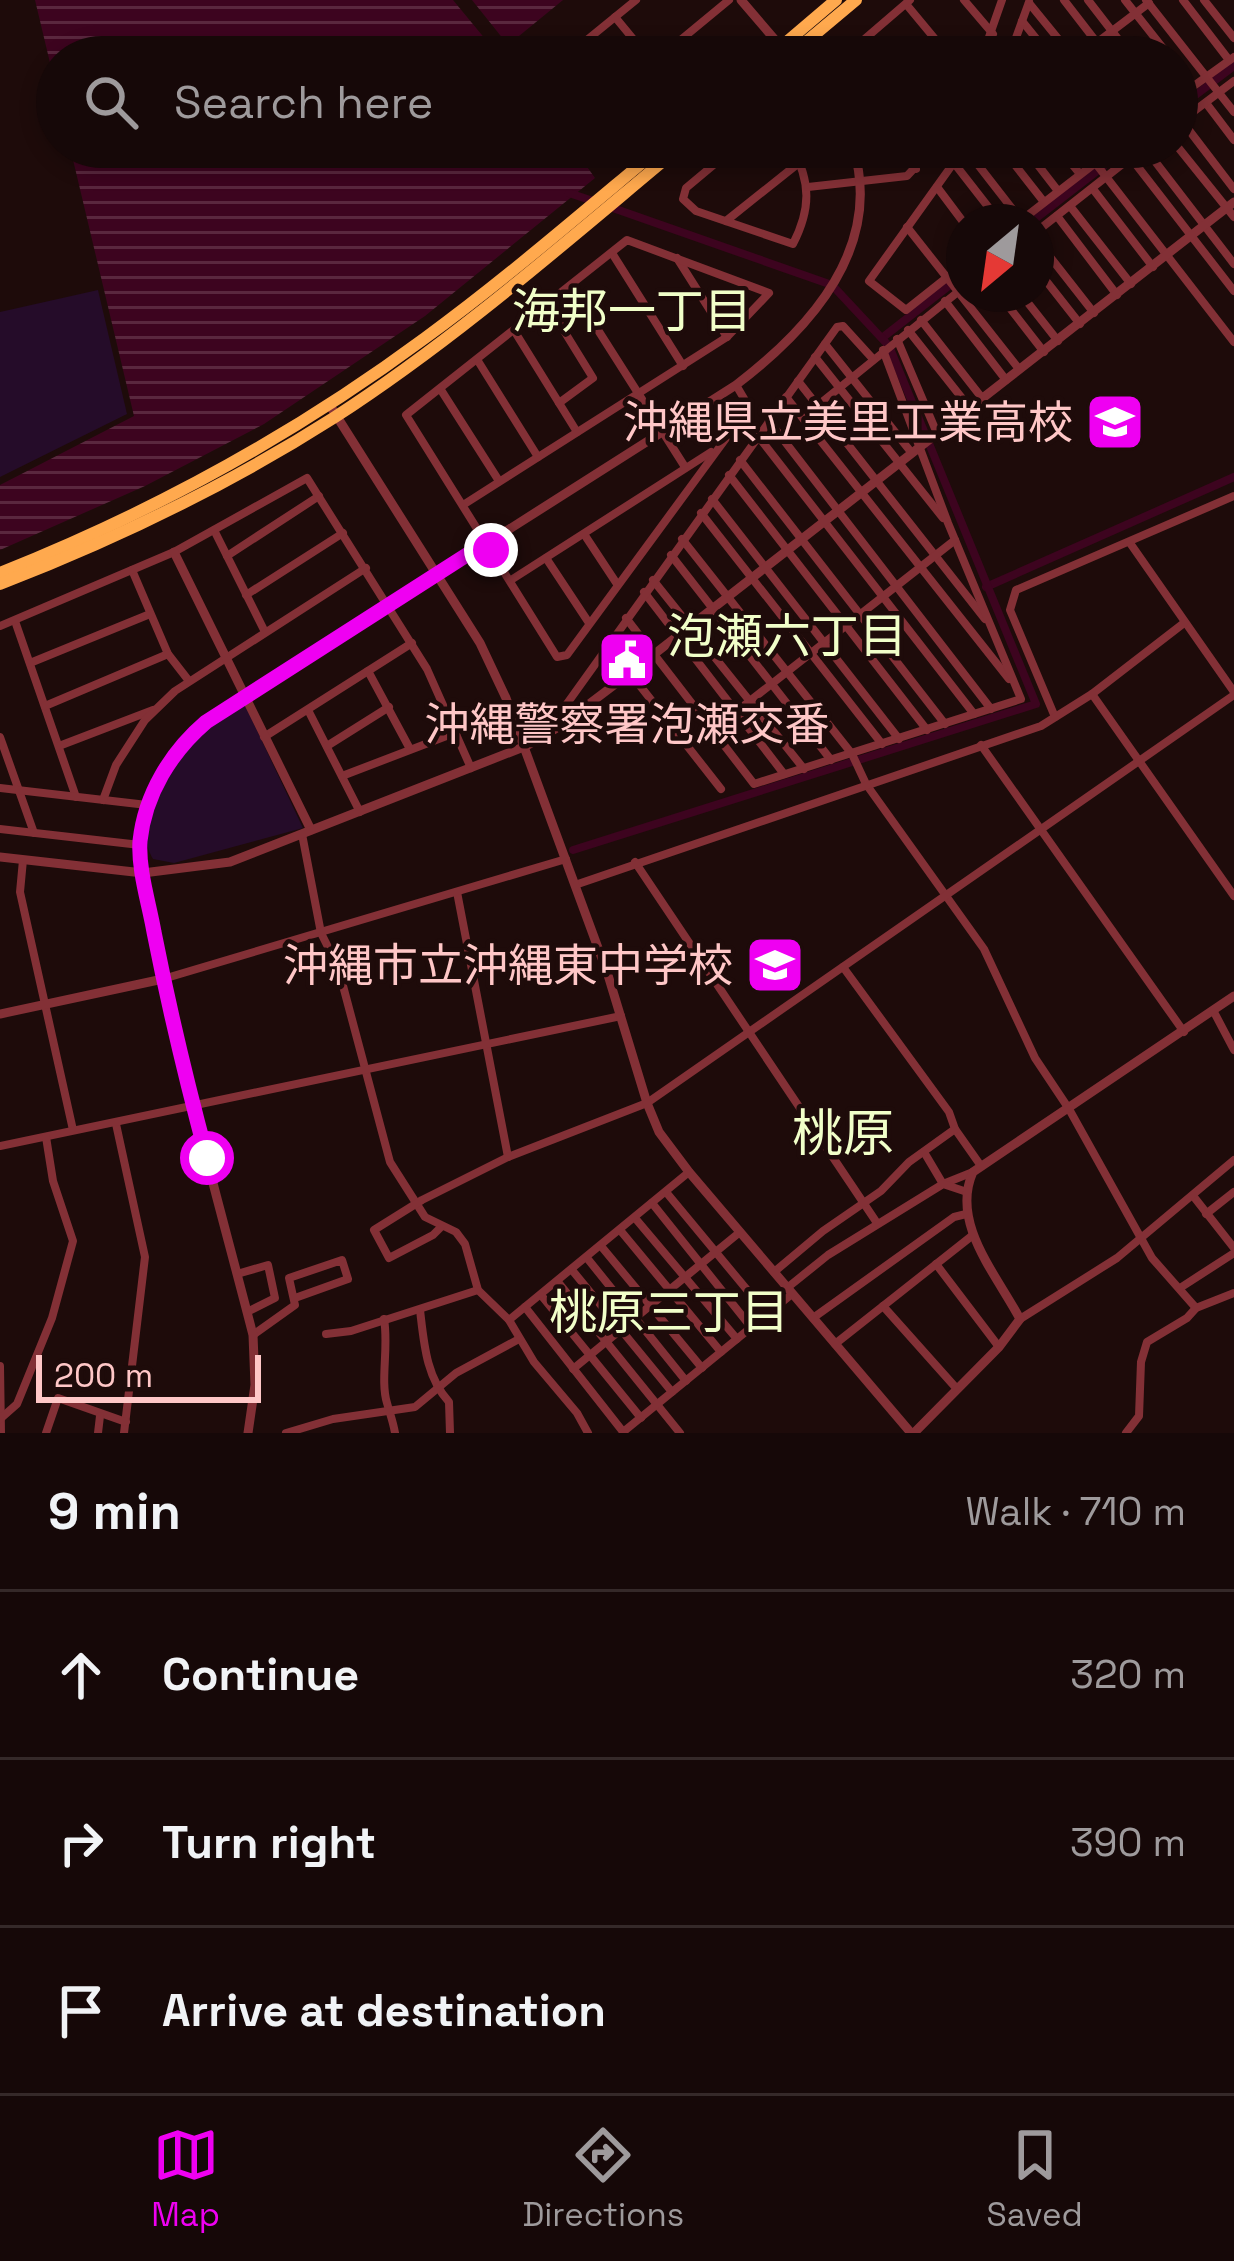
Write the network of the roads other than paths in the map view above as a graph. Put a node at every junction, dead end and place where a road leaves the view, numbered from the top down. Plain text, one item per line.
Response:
1 (636, 0) edge
2 (729, 0) edge
3 (741, 0) edge
4 (836, 0) edge
5 (856, 0) edge
6 (964, 0) edge
7 (1003, 0) edge
8 (1064, 0) edge
9 (1088, 0) edge
10 (1125, 0) edge
11 (1183, 0) edge
12 (1204, 0) edge
13 (1149, 1) edge
14 (908, 2) edge
15 (1030, 2) edge
16 (1136, 13) junction
17 (615, 17) junction
18 (1022, 21) junction
19 (1112, 32) junction
20 (993, 34) joint
21 (592, 36) edge
22 (631, 36) edge
23 (685, 36) edge
24 (772, 36) edge
25 (803, 36) edge
26 (810, 36) edge
27 (868, 36) edge
28 (933, 36) edge
29 (1017, 36) edge
30 (1034, 36) edge
31 (1058, 36) edge
32 (1092, 36) edge
33 (1107, 36) edge
34 (1115, 36) edge
35 (1154, 36) edge
36 (1176, 36) edge
37 (1234, 38) edge
38 (1232, 58) edge
39 (1198, 65) edge
40 (1206, 76) junction
41 (1234, 81) edge
42 (1198, 82) edge
43 (1220, 93) junction
44 (1206, 103) junction
45 (1198, 109) edge
46 (1234, 112) edge
47 (1234, 140) edge
48 (1198, 145) edge
49 (640, 168) edge
50 (650, 168) edge
51 (710, 168) edge
52 (792, 168) edge
53 (802, 168) edge
54 (858, 168) edge
55 (915, 168) edge
56 (918, 168) edge
57 (951, 168) edge
58 (958, 168) edge
59 (981, 168) edge
60 (1017, 168) edge
61 (1040, 168) edge
62 (1075, 168) edge
63 (1088, 168) edge
64 (1099, 168) edge
65 (1119, 168) edge
66 (1139, 168) edge
67 (1160, 168) edge
68 (1196, 168) edge
69 (916, 171) junction
70 (1080, 174) junction
71 (1107, 178) junction
72 (861, 182) junction
73 (808, 188) junction
74 (937, 188) junction
75 (1093, 189) junction
76 (1234, 189) edge
77 (619, 190) junction
78 (1058, 191) junction
79 (1044, 202) junction
80 (949, 204) edge
81 (986, 204) edge
82 (1007, 204) edge
83 (1041, 204) edge
84 (1070, 206) junction
85 (1232, 209) edge
86 (1057, 216) junction
87 (1054, 219) edge
88 (726, 221) junction
89 (1204, 225) junction
90 (908, 227) junction
91 (1190, 236) junction
92 (612, 253) junction
93 (1167, 255) junction
94 (677, 257) junction
95 (1054, 260) edge
96 (1234, 264) edge
97 (1153, 267) junction
98 (946, 275) edge
99 (946, 277) edge
100 (1132, 284) junction
101 (570, 286) junction
102 (1054, 291) edge
103 (1234, 291) edge
104 (1117, 295) junction
105 (945, 302) joint
106 (548, 304) junction
107 (978, 312) edge
108 (1013, 312) edge
109 (1035, 312) edge
110 (1094, 313) junction
111 (921, 320) junction
112 (1080, 324) junction
113 (1230, 329) edge
114 (908, 330) junction
115 (514, 332) junction
116 (727, 338) junction
117 (897, 339) junction
118 (1058, 341) junction
119 (1234, 342) edge
120 (825, 344) junction
121 (883, 350) junction
122 (1044, 352) junction
123 (815, 357) junction
124 (873, 359) junction
125 (478, 362) junction
126 (683, 366) junction
127 (1019, 369) junction
128 (851, 377) junction
129 (1006, 380) junction
130 (797, 381) junction
131 (736, 386) junction
132 (839, 388) junction
133 (441, 390) junction
134 (640, 394) junction
135 (786, 397) junction
136 (982, 398) junction
137 (559, 404) junction
138 (817, 406) junction
139 (969, 407) junction
140 (333, 410) junction
141 (769, 422) junction
142 (662, 431) junction
143 (936, 431) junction
144 (577, 432) junction
145 (758, 436) junction
146 (718, 448) junction
147 (915, 448) junction
148 (538, 458) junction
149 (740, 460) junction
150 (898, 463) junction
151 (685, 467) junction
152 (728, 474) junction
153 (499, 482) junction
154 (874, 483) junction
155 (862, 493) junction
156 (319, 496) junction
157 (1234, 496) edge
158 (711, 498) junction
159 (464, 506) junction
160 (838, 510) junction
161 (700, 513) junction
162 (824, 520) junction
163 (948, 524) junction
164 (214, 530) junction
165 (343, 533) junction
166 (584, 534) junction
167 (801, 538) junction
168 (682, 539) junction
169 (955, 540) junction
170 (487, 542) junction
171 (1130, 543) junction
172 (787, 549) junction
173 (174, 552) junction
174 (670, 555) junction
175 (226, 556) junction
176 (934, 557) junction
177 (546, 558) junction
178 (764, 566) junction
179 (366, 568) junction
180 (920, 568) junction
181 (132, 569) junction
182 (437, 572) junction
183 (0, 573) edge
184 (751, 577) junction
185 (511, 580) junction
186 (653, 580) junction
187 (0, 584) edge
188 (617, 584) junction
189 (897, 586) junction
190 (644, 592) junction
191 (246, 595) junction
192 (728, 596) junction
193 (884, 596) junction
194 (389, 604) junction
195 (713, 608) junction
196 (150, 614) junction
197 (861, 614) junction
198 (626, 618) junction
199 (15, 621) junction
200 (589, 623) junction
201 (1184, 623) junction
202 (990, 625) junction
203 (0, 626) edge
204 (690, 626) junction
205 (846, 626) junction
206 (265, 632) junction
207 (676, 636) junction
208 (825, 642) junction
209 (412, 643) junction
210 (812, 653) junction
211 (168, 654) junction
212 (654, 654) junction
213 (225, 657) junction
214 (30, 663) junction
215 (368, 671) junction
216 (788, 671) junction
217 (630, 673) junction
218 (189, 681) junction
219 (772, 684) junction
220 (1017, 689) junction
221 (1091, 694) junction
222 (1234, 694) edge
223 (244, 698) junction
224 (750, 700) junction
225 (45, 706) junction
226 (389, 707) junction
227 (156, 708) junction
228 (991, 709) junction
229 (308, 710) junction
230 (736, 712) junction
231 (974, 714) junction
232 (1054, 717) junction
233 (568, 720) junction
234 (945, 724) junction
235 (713, 730) junction
236 (927, 730) junction
237 (457, 732) junction
238 (0, 737) edge
239 (264, 737) junction
240 (899, 739) junction
241 (882, 744) junction
242 (981, 745) junction
243 (59, 746) junction
244 (327, 746) junction
245 (526, 746) junction
246 (410, 749) junction
247 (852, 754) junction
248 (831, 760) junction
249 (1138, 763) junction
250 (804, 769) junction
251 (472, 770) junction
252 (784, 774) junction
253 (342, 776) junction
254 (866, 784) junction
255 (0, 788) edge
256 (721, 789) dead end
257 (19, 790) junction
258 (76, 797) junction
259 (103, 800) junction
260 (147, 805) junction
261 (360, 812) junction
262 (0, 829) edge
263 (1041, 830) junction
264 (307, 832) junction
265 (34, 833) junction
266 (140, 845) junction
267 (0, 857) edge
268 (566, 859) junction
269 (23, 860) junction
270 (635, 862) junction
271 (143, 873) junction
272 (574, 885) junction
273 (457, 892) junction
274 (1234, 896) edge
275 (945, 897) junction
276 (321, 933) junction
277 (843, 968) junction
278 (164, 979) junction
279 (1234, 996) edge
280 (46, 1004) junction
281 (1214, 1012) junction
282 (0, 1014) edge
283 (621, 1016) junction
284 (751, 1032) junction
285 (1184, 1032) junction
286 (1233, 1044) edge
287 (487, 1045) junction
288 (369, 1071) junction
289 (647, 1103) junction
290 (193, 1106) junction
291 (1070, 1109) junction
292 (116, 1124) junction
293 (955, 1129) junction
294 (73, 1130) junction
295 (46, 1137) junction
296 (0, 1146) edge
297 (924, 1152) junction
298 (508, 1156) junction
299 (1234, 1160) edge
300 (977, 1169) junction
301 (689, 1172) junction
302 (943, 1184) junction
303 (964, 1191) junction
304 (666, 1192) junction
305 (1234, 1192) edge
306 (1194, 1197) junction
307 (652, 1203) junction
308 (417, 1204) junction
309 (863, 1204) junction
310 (966, 1214) junction
311 (1206, 1214) junction
312 (635, 1218) junction
313 (877, 1223) junction
314 (441, 1227) junction
315 (620, 1231) junction
316 (740, 1232) junction
317 (973, 1235) junction
318 (1141, 1238) junction
319 (601, 1246) junction
320 (1234, 1250) edge
321 (714, 1253) junction
322 (587, 1258) junction
323 (700, 1264) junction
324 (936, 1264) junction
325 (572, 1270) junction
326 (774, 1272) junction
327 (237, 1274) junction
328 (684, 1277) junction
329 (558, 1282) junction
330 (1180, 1289) junction
331 (478, 1290) junction
332 (668, 1290) junction
333 (790, 1291) junction
334 (1234, 1293) edge
335 (541, 1295) junction
336 (295, 1298) junction
337 (650, 1304) junction
338 (883, 1306) junction
339 (525, 1307) junction
340 (1196, 1308) junction
341 (420, 1310) junction
342 (247, 1312) junction
343 (767, 1314) junction
344 (635, 1316) junction
345 (813, 1318) junction
346 (384, 1319) junction
347 (1020, 1319) junction
348 (509, 1320) junction
349 (751, 1328) junction
350 (620, 1330) junction
351 (326, 1334) dead end
352 (253, 1335) junction
353 (519, 1339) junction
354 (737, 1339) junction
355 (605, 1343) junction
356 (836, 1344) junction
357 (1000, 1347) junction
358 (721, 1352) junction
359 (590, 1355) junction
360 (0, 1366) edge
361 (702, 1368) junction
362 (574, 1369) junction
363 (686, 1381) junction
364 (957, 1389) junction
365 (438, 1390) junction
366 (672, 1393) junction
367 (657, 1405) junction
368 (392, 1411) junction
369 (100, 1416) junction
370 (640, 1418) junction
371 (1, 1420) edge
372 (125, 1422) junction
373 (1, 1433) edge
374 (46, 1433) edge
375 (98, 1433) edge
376 (124, 1433) edge
377 (248, 1433) edge
378 (286, 1433) edge
379 (395, 1433) edge
380 (450, 1433) edge
381 (588, 1433) edge
382 (623, 1433) edge
383 (680, 1433) edge
384 (912, 1433) edge
385 (1126, 1433) edge

1 - 17 street
2 - 23 street
3 - 24 street
4 - 25 main road
5 - 26 main road
6 - 20 street
7 - 20 street
8 - 32 street
9 - 19 street
10 - 16 street
11 - 38 street
12 - 37 street
13 - 16 street
13 - 36 street
14 - 27 street
14 - 28 street
15 - 18 street
15 - 31 street
16 - 19 street
16 - 35 street
17 - 21 street
17 - 22 street
18 - 29 street
18 - 30 street
19 - 33 street
19 - 34 street
38 - 40 street
39 - 40 street
40 - 42 street
40 - 43 street
41 - 43 street
43 - 44 street
43 - 46 street
44 - 45 street
44 - 47 street
48 - 76 street
49 - 77 main road
50 - 77 main road
51 - 88 street
52 - 88 street
53 - 73 street
54 - 72 street
55 - 69 street
56 - 69 street
57 - 74 street
58 - 81 street
59 - 82 street
60 - 79 street
61 - 78 street
62 - 70 street
63 - 70 street
64 - 71 street
65 - 71 street
66 - 91 street
67 - 89 street
68 - 85 street
69 - 72 street
70 - 78 street
71 - 75 street
71 - 93 street
72 - 73 street
72 - 131 street
73 - 88 street
74 - 80 street
74 - 90 street
75 - 84 street
75 - 97 street
77 - 140 main road
78 - 79 street
79 - 83 street
84 - 86 street
84 - 100 street
85 - 89 street
86 - 87 street
86 - 104 street
89 - 91 street
89 - 96 street
90 - 98 street
90 - 99 street
91 - 93 street
91 - 103 street
92 - 94 street
92 - 101 street
92 - 126 street
93 - 97 street
93 - 113 street
94 - 116 street
94 - 116 street
95 - 110 street
97 - 100 street
100 - 104 street
101 - 106 street
101 - 134 street
102 - 112 street
104 - 110 street
105 - 111 street
105 - 129 street
106 - 115 street
106 - 137 street
107 - 127 street
108 - 122 street
109 - 118 street
110 - 112 street
111 - 114 street
111 - 136 street
112 - 118 street
113 - 119 street
114 - 117 street
114 - 139 street
115 - 125 street
115 - 137 street
116 - 126 street
117 - 121 street
117 - 143 street
118 - 122 street
120 - 123 street
120 - 124 street
120 - 128 street
121 - 124 street
121 - 147 street
122 - 127 street
123 - 130 street
123 - 132 street
124 - 128 street
125 - 133 street
125 - 148 street
126 - 134 street
127 - 129 street
128 - 132 street
128 - 147 street
129 - 136 street
130 - 135 street
130 - 138 street
131 - 142 street
131 - 146 street
132 - 138 street
132 - 150 street
133 - 153 street
133 - 159 street
134 - 142 street
134 - 144 street
135 - 141 street
135 - 155 street
136 - 139 street
137 - 144 street
138 - 154 street
139 - 143 street
140 - 182 street
140 - 183 main road
140 - 187 main road
141 - 145 street
141 - 160 street
142 - 151 street
142 - 170 street
143 - 147 street
144 - 148 street
145 - 149 street
145 - 162 street
146 - 151 street
146 - 188 street
147 - 150 street
147 - 163 street
148 - 153 street
149 - 152 street
149 - 167 street
150 - 154 street
150 - 163 street
151 - 166 street
152 - 158 street
152 - 172 street
153 - 159 street
154 - 155 street
154 - 176 street
155 - 160 street
155 - 180 street
156 - 164 street
156 - 165 street
156 - 175 street
157 - 171 street
158 - 161 street
158 - 178 street
159 - 170 street
160 - 162 street
160 - 189 street
161 - 168 street
161 - 184 street
162 - 167 street
162 - 193 street
163 - 169 street
164 - 173 street
164 - 175 street
165 - 179 street
165 - 191 street
166 - 177 street
166 - 188 street
167 - 172 street
167 - 197 street
168 - 174 street
168 - 192 street
169 - 176 street
169 - 202 street
170 - 182 street
170 - 185 street
171 - 201 street
171 - 232 street
172 - 178 street
172 - 205 street
173 - 181 street
173 - 213 street
174 - 186 street
174 - 195 street
175 - 191 street
176 - 180 street
176 - 202 street
177 - 185 street
177 - 200 street
178 - 184 street
178 - 208 street
179 - 194 street
179 - 206 street
180 - 189 street
180 - 220 street
181 - 196 street
181 - 199 street
182 - 194 street
182 - 245 street
184 - 192 street
184 - 210 street
185 - 200 street
186 - 190 street
186 - 204 street
188 - 200 street
189 - 193 street
189 - 228 street
190 - 198 street
190 - 207 street
191 - 206 street
192 - 195 street
192 - 216 street
193 - 197 street
193 - 231 street
194 - 209 street
194 - 223 street
195 - 204 street
195 - 219 street
196 - 211 street
196 - 214 street
197 - 205 street
197 - 234 street
198 - 212 street
198 - 233 street
199 - 203 street
199 - 214 street
201 - 221 street
201 - 222 street
202 - 220 street
204 - 207 street
204 - 224 street
205 - 208 street
205 - 236 street
206 - 213 street
207 - 212 street
207 - 230 street
208 - 210 street
208 - 240 street
209 - 215 street
209 - 237 street
210 - 216 street
210 - 241 street
211 - 218 street
211 - 225 street
212 - 217 street
212 - 235 street
213 - 218 street
213 - 223 street
214 - 225 street
215 - 226 street
215 - 229 street
216 - 219 street
216 - 247 street
217 - 233 street
217 - 256 street
218 - 227 street
219 - 224 street
219 - 248 street
220 - 228 street
221 - 232 street
221 - 249 street
222 - 249 street
223 - 239 street
223 - 260 street
224 - 230 street
224 - 250 street
225 - 243 street
226 - 244 street
226 - 246 street
227 - 243 street
227 - 259 street
228 - 231 street
229 - 239 street
229 - 244 street
230 - 235 street
230 - 252 street
231 - 234 street
232 - 242 street
233 - 245 street
234 - 236 street
235 - 252 street
236 - 240 street
237 - 246 street
237 - 251 street
238 - 257 street
239 - 264 street
240 - 241 street
241 - 247 street
242 - 254 street
242 - 263 street
243 - 258 street
244 - 253 street
245 - 251 street
245 - 268 street
246 - 253 street
247 - 248 street
247 - 254 street
248 - 250 street
249 - 263 street
249 - 274 street
250 - 252 street
251 - 261 street
253 - 261 street
254 - 270 street
254 - 275 street
255 - 257 street
257 - 258 street
257 - 265 street
258 - 259 street
259 - 260 street
260 - 266 street
261 - 264 street
262 - 265 street
263 - 275 street
263 - 285 street
264 - 271 street
264 - 276 street
265 - 266 street
266 - 271 street
267 - 269 street
268 - 272 street
268 - 273 street
269 - 271 street
269 - 280 street
270 - 272 street
270 - 284 street
271 - 278 street
272 - 283 street
273 - 276 street
273 - 287 street
275 - 277 street
275 - 291 street
276 - 278 street
276 - 288 street
277 - 284 street
277 - 293 street
278 - 280 street
278 - 290 street
279 - 281 street
280 - 282 street
280 - 294 street
281 - 285 street
281 - 286 street
283 - 287 street
283 - 289 street
284 - 289 street
284 - 309 street
285 - 291 street
287 - 288 street
287 - 298 street
288 - 290 street
288 - 308 street
289 - 298 street
289 - 301 street
290 - 292 street
290 - 327 street
291 - 300 street
291 - 318 street
292 - 294 street
292 - 372 street
293 - 297 street
293 - 300 street
294 - 295 street
295 - 296 street
295 - 371 street
297 - 302 street
297 - 309 street
298 - 308 street
299 - 306 street
300 - 302 street
300 - 303 street
301 - 304 street
301 - 316 street
302 - 303 street
302 - 313 street
303 - 310 street
304 - 307 street
304 - 321 street
305 - 311 street
306 - 311 street
306 - 318 street
307 - 312 street
307 - 323 street
308 - 314 street
308 - 314 street
309 - 313 street
309 - 326 street
310 - 317 street
310 - 345 street
311 - 320 street
312 - 315 street
312 - 328 street
313 - 333 street
314 - 331 street
315 - 319 street
315 - 332 street
316 - 321 street
316 - 326 street
317 - 324 street
317 - 347 street
318 - 330 street
318 - 347 street
319 - 322 street
319 - 337 street
320 - 330 street
321 - 323 street
321 - 343 street
322 - 325 street
322 - 344 street
323 - 328 street
323 - 349 street
324 - 338 street
324 - 357 street
325 - 329 street
325 - 350 street
326 - 333 street
327 - 342 street
327 - 342 street
328 - 332 street
328 - 354 street
329 - 335 street
329 - 355 street
330 - 340 street
331 - 341 street
331 - 348 street
332 - 337 street
332 - 358 street
333 - 343 street
333 - 345 street
334 - 340 street
335 - 339 street
335 - 359 street
336 - 336 street
336 - 352 street
337 - 344 street
337 - 361 street
338 - 356 street
338 - 364 street
339 - 348 street
339 - 362 street
340 - 385 street
341 - 346 street
341 - 365 street
342 - 352 street
343 - 349 street
344 - 350 street
344 - 363 street
345 - 356 street
346 - 351 street
346 - 368 street
347 - 357 street
348 - 353 street
349 - 354 street
350 - 355 street
350 - 366 street
352 - 377 street
353 - 365 street
353 - 381 street
354 - 358 street
355 - 359 street
355 - 367 street
356 - 384 street
357 - 364 street
358 - 361 street
359 - 362 street
359 - 370 street
360 - 371 street
361 - 363 street
362 - 382 street
363 - 366 street
364 - 384 street
365 - 368 street
365 - 380 street
366 - 367 street
367 - 370 street
367 - 383 street
368 - 378 street
368 - 379 street
369 - 372 street
369 - 374 street
369 - 375 street
370 - 382 street
371 - 373 street
372 - 376 street

